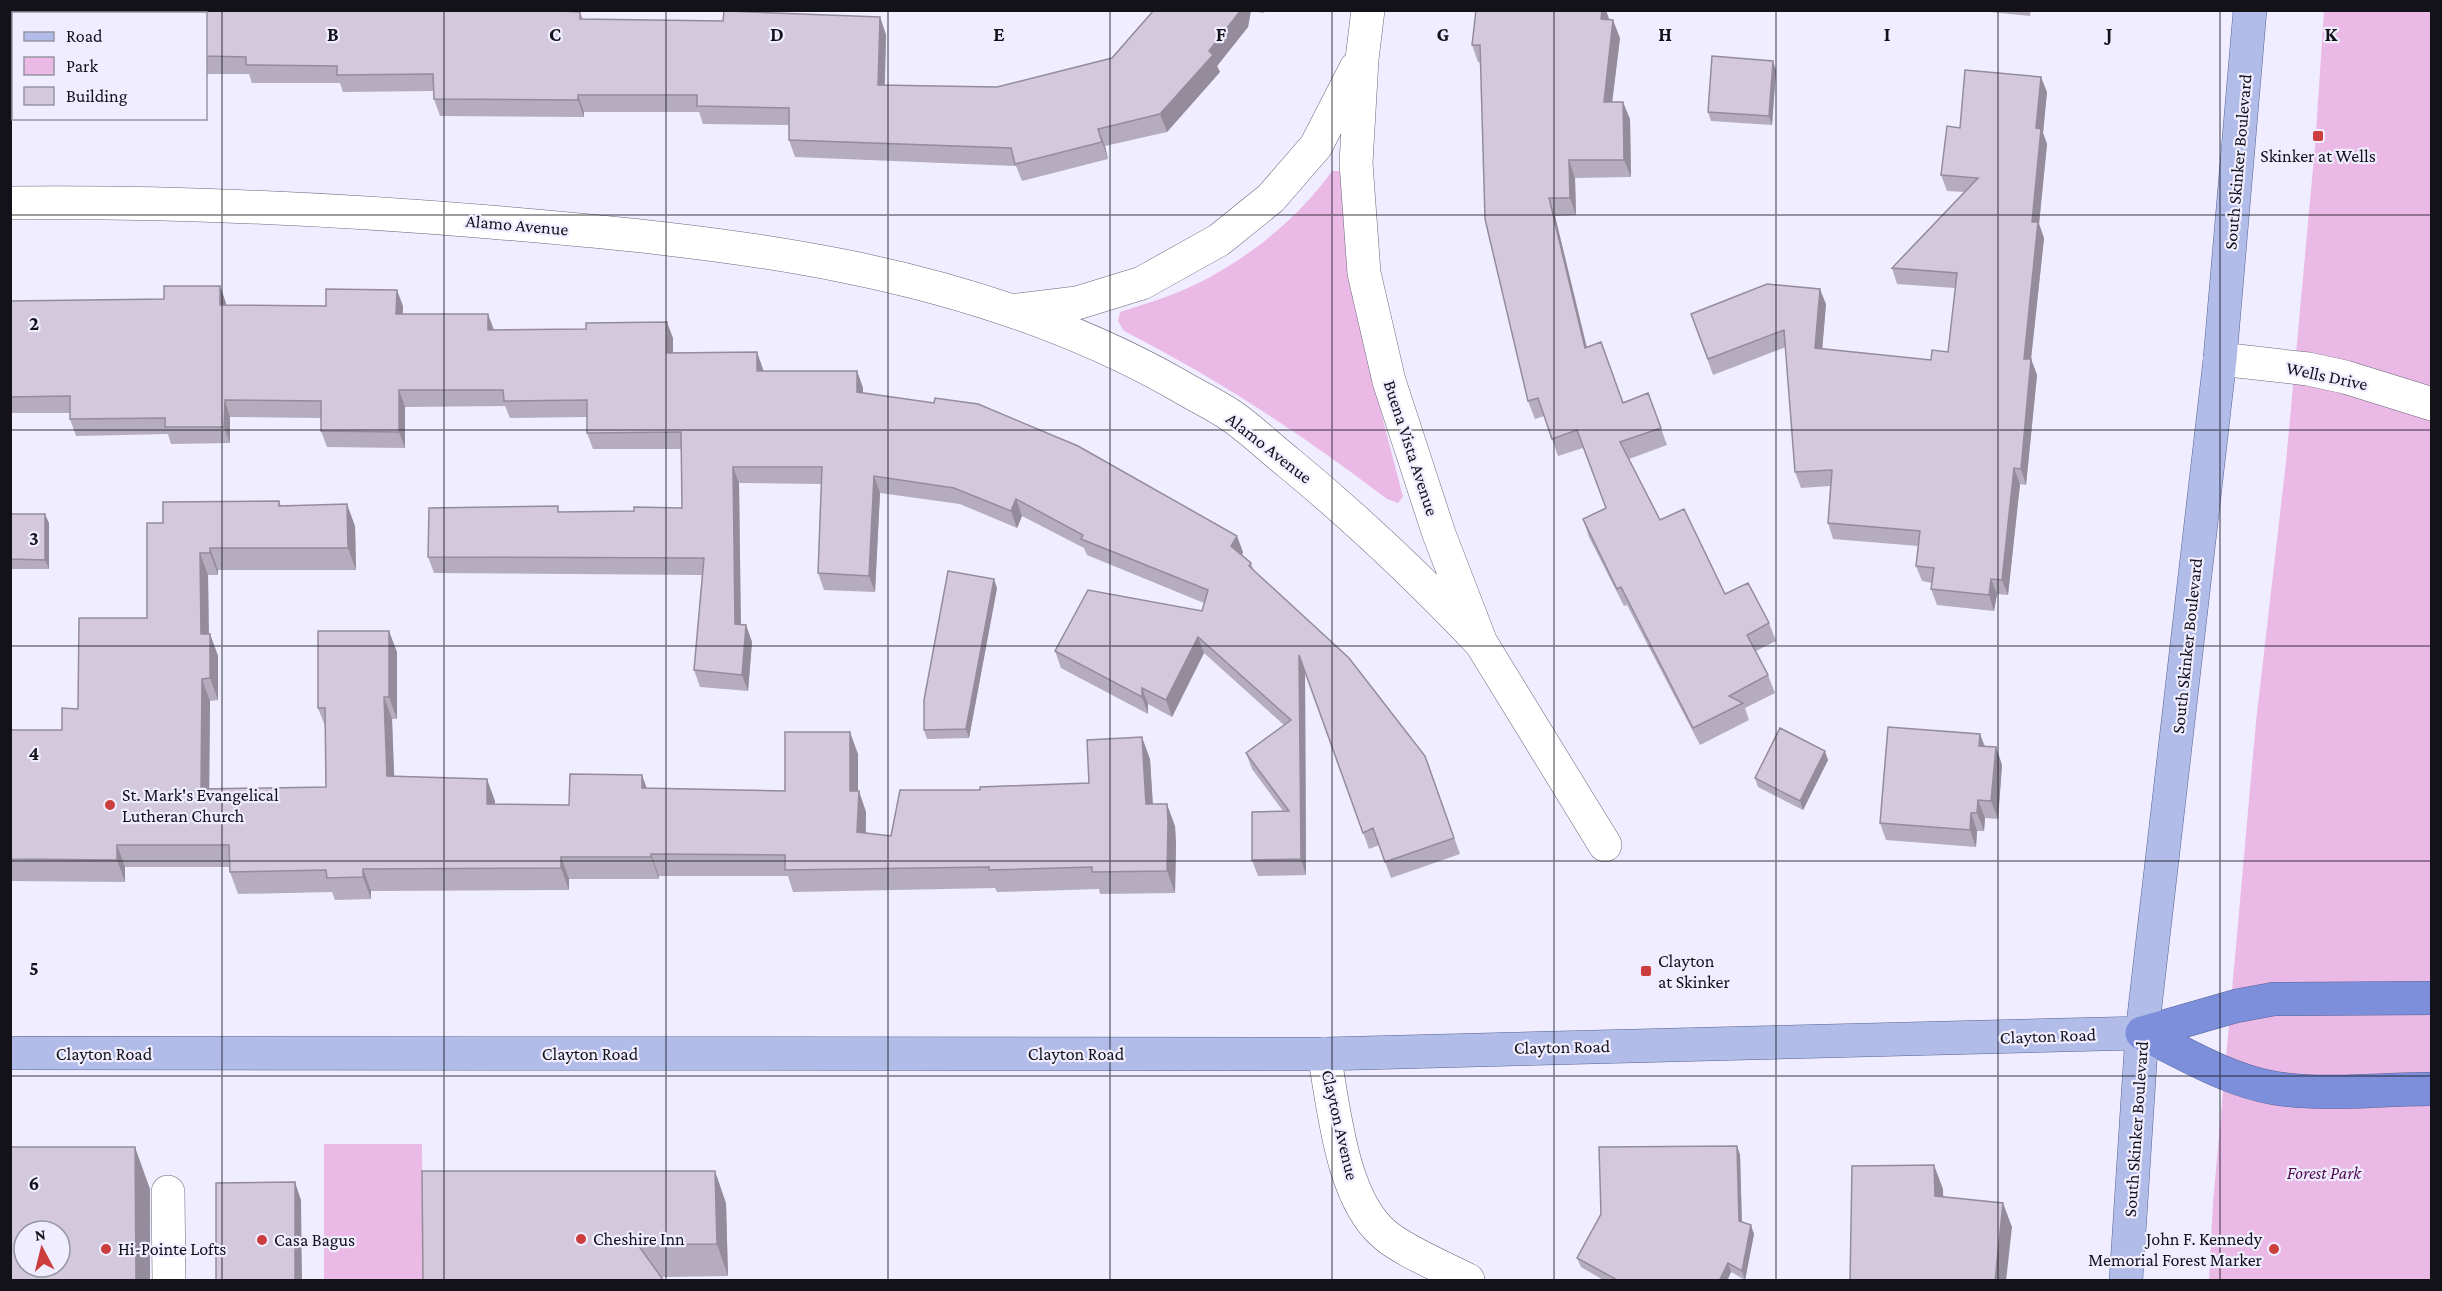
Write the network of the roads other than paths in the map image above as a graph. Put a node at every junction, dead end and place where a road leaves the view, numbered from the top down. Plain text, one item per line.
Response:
1 (1368, 10) edge
2 (2250, 10) edge
3 (1362, 59) junction
4 (10, 203) edge
5 (1016, 310) junction
6 (2220, 359) junction
7 (2432, 404) edge
8 (1481, 643) junction
9 (1605, 845) dead end
10 (2432, 998) edge
11 (2142, 1033) junction
12 (10, 1053) edge
13 (1324, 1054) junction
14 (2432, 1089) edge
15 (168, 1192) dead end
16 (169, 1281) edge
17 (1468, 1281) edge
18 (2126, 1281) edge

1 - 3 street, Buena Vista Avenue
2 - 6 main road, South Skinker Boulevard
3 - 5 street, Alamo Avenue
3 - 8 street, Buena Vista Avenue
4 - 5 street, Alamo Avenue
5 - 8 street, Alamo Avenue
6 - 7 street, Wells Drive
6 - 11 main road, South Skinker Boulevard
8 - 9 street, Buena Vista Avenue
10 - 11 highway
11 - 13 main road, Clayton Road
11 - 14 highway
11 - 18 main road, South Skinker Boulevard
12 - 13 main road, Clayton Road
13 - 17 street, Clayton Avenue
15 - 16 street

